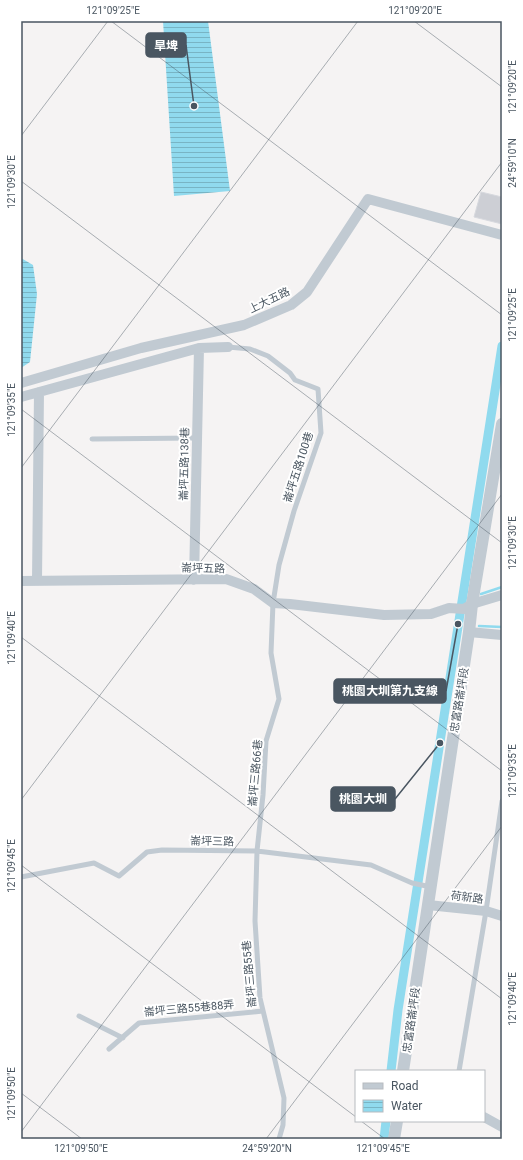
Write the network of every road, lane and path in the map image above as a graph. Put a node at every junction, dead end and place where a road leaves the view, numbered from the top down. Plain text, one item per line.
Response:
1 (502, 235) edge
2 (228, 347) joint
3 (199, 348) junction
4 (21, 383) edge
5 (40, 392) junction
6 (21, 397) edge
7 (502, 424) edge
8 (197, 438) junction
9 (92, 439) dead end
10 (37, 580) junction
11 (194, 580) junction
12 (21, 581) edge
13 (502, 594) edge
14 (273, 603) junction
15 (468, 606) junction
16 (469, 632) junction
17 (502, 635) edge
18 (502, 800) edge
19 (257, 851) junction
20 (21, 877) edge
21 (429, 887) junction
22 (428, 904) junction
23 (486, 911) junction
24 (502, 916) edge
25 (263, 1011) junction
26 (78, 1016) dead end
27 (123, 1038) junction
28 (109, 1050) dead end
29 (403, 1070) edge
30 (459, 1070) edge
31 (485, 1118) edge
32 (396, 1122) edge
33 (502, 1127) edge
34 (279, 1139) edge
35 (394, 1139) edge

1 - 4 street, 上大五路
2 - 3 street
2 - 14 lane, 崙坪五路100巷
3 - 5 street
3 - 8 street, 崙坪五路138巷
5 - 6 street
5 - 10 street
7 - 15 street, 忠富路崙坪段
8 - 9 lane
8 - 11 street, 崙坪五路138巷
10 - 11 street, 崙坪五路
10 - 12 street, 崙坪五路
11 - 14 street, 崙坪五路
13 - 15 street
14 - 15 street
14 - 19 lane, 崙坪三路66巷
15 - 16 street, 忠富路崙坪段
16 - 17 street
16 - 21 street, 忠富路崙坪段
18 - 23 lane
19 - 20 lane, 崙坪三路
19 - 21 lane, 崙坪三路
19 - 25 lane, 崙坪三路55巷
21 - 22 street, 忠富路崙坪段
22 - 23 street, 荷新路
22 - 29 street, 忠富路崙坪段
23 - 24 street, 荷新路
23 - 30 lane
25 - 27 lane, 崙坪三路55巷88弄
25 - 34 lane, 崙坪三路55巷
26 - 27 lane
27 - 28 lane, 崙坪三路55巷88弄
31 - 33 street
32 - 35 street

